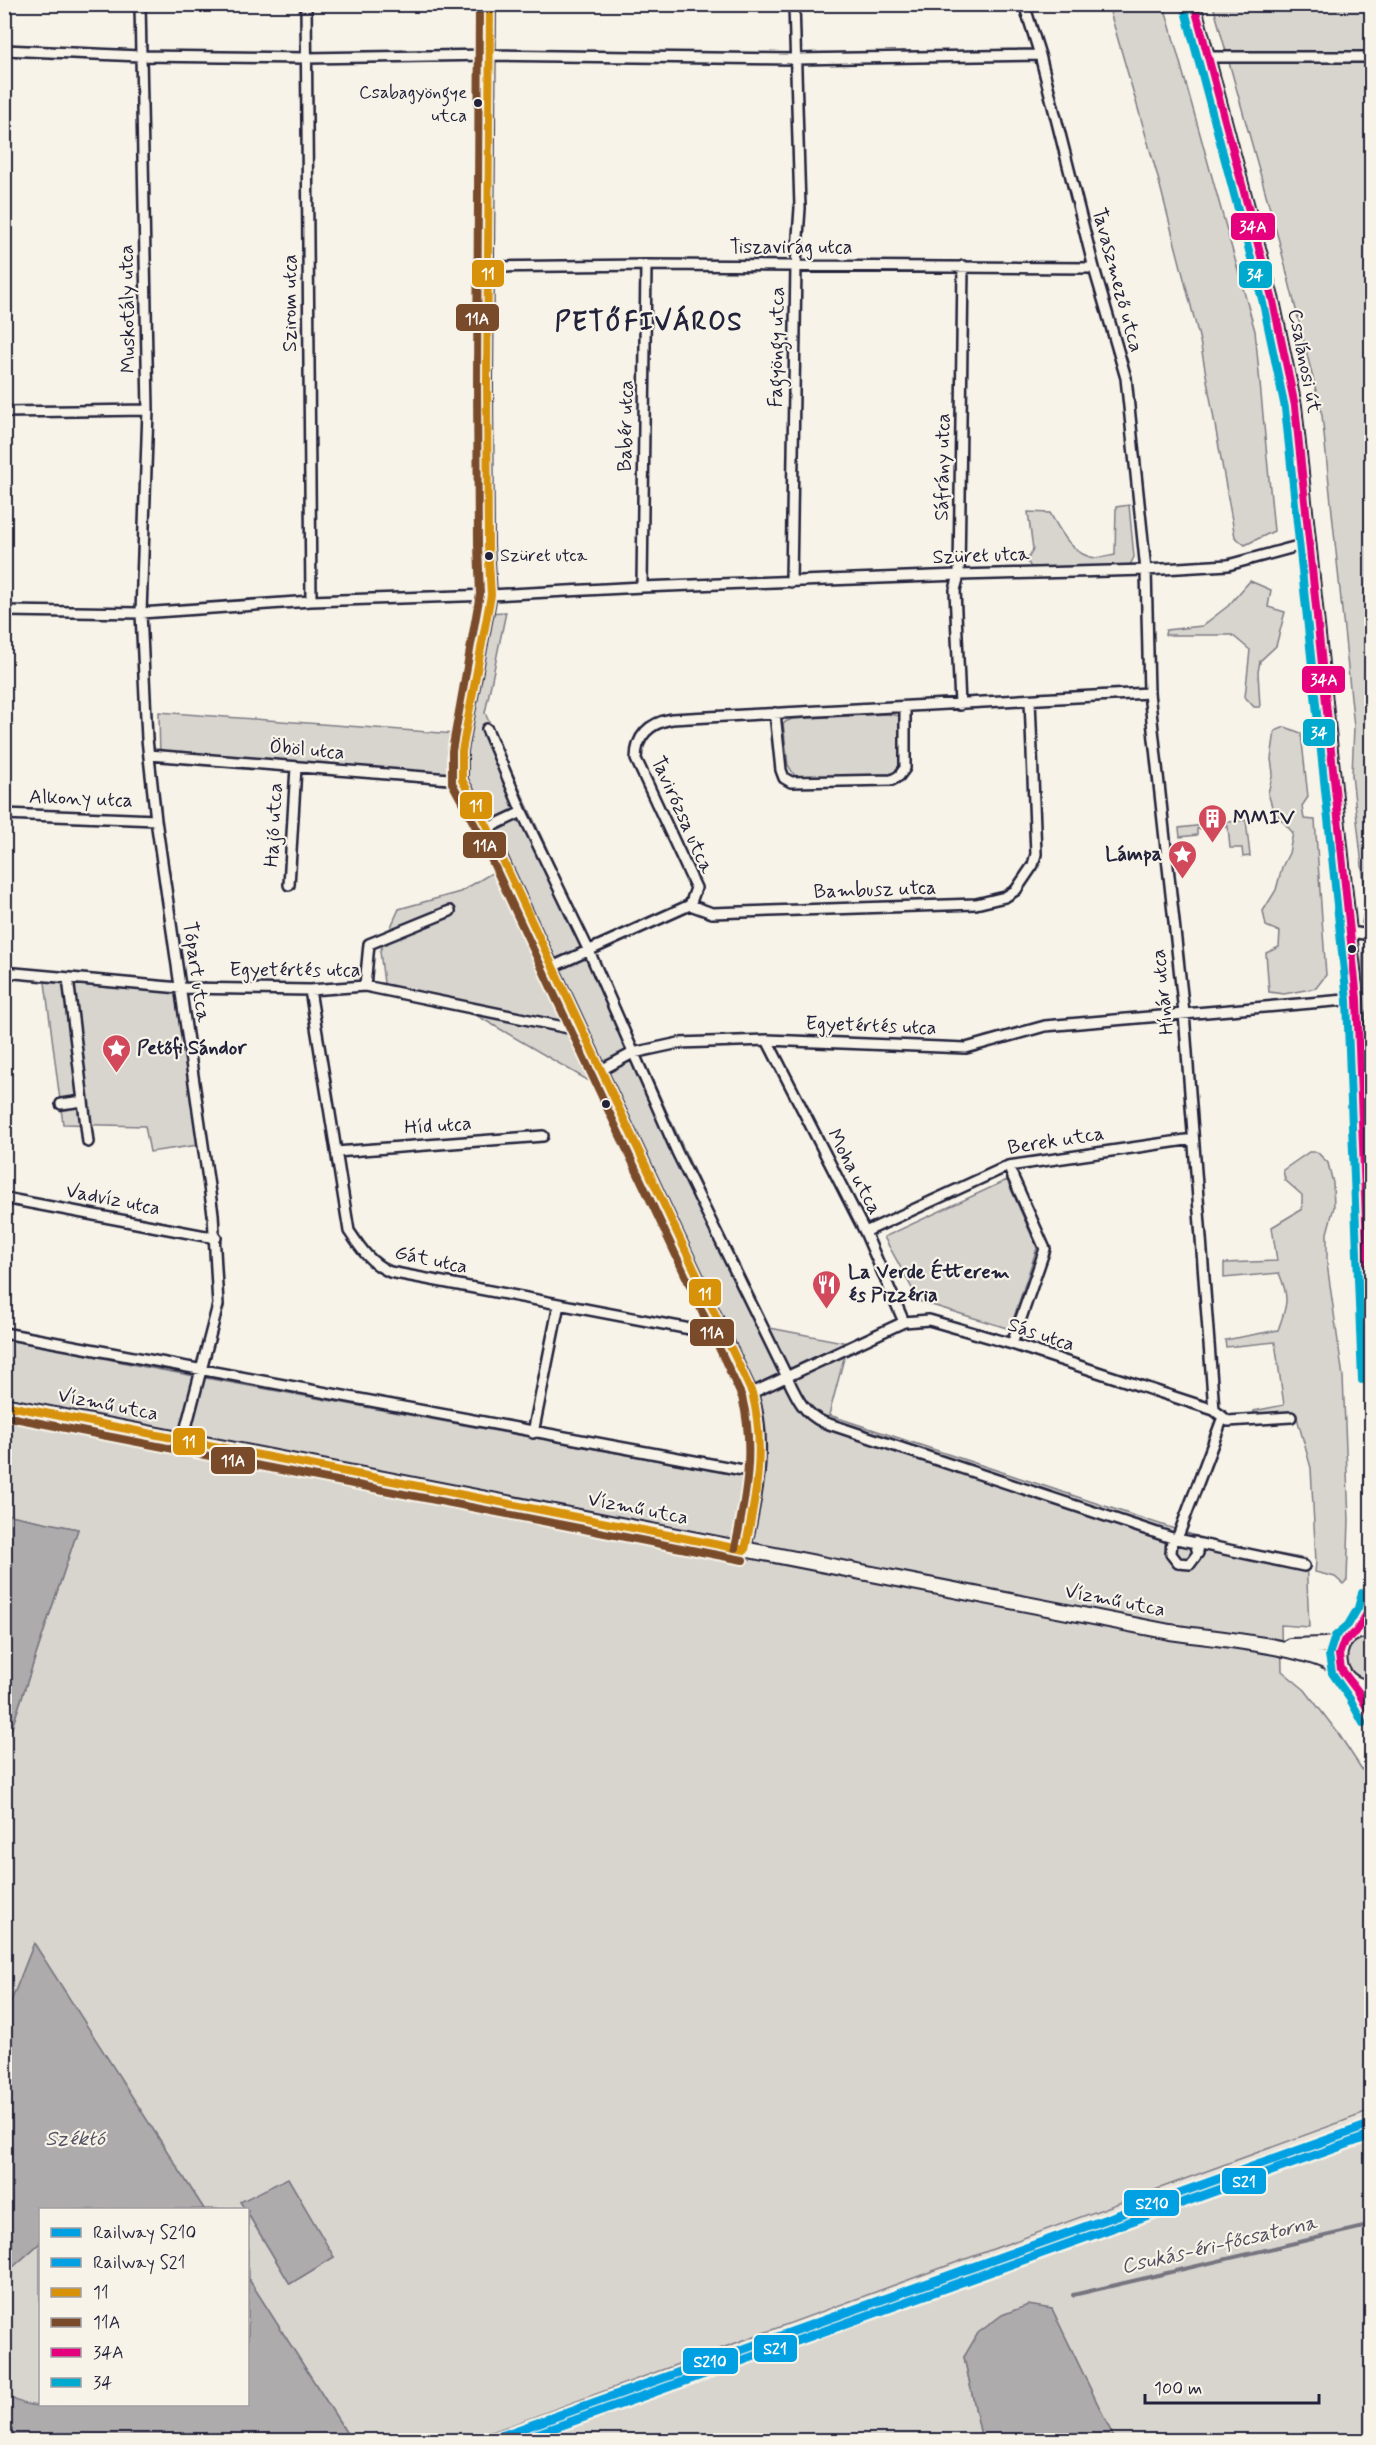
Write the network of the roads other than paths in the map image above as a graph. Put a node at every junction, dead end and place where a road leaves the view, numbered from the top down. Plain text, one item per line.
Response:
1 (140, 4) edge
2 (306, 4) edge
3 (490, 4) edge
4 (794, 4) edge
5 (1024, 4) edge
6 (1194, 4) edge
7 (4, 50) edge
8 (491, 55) junction
9 (1040, 55) junction
10 (140, 56) junction
11 (1208, 57) junction
12 (1371, 57) edge
13 (306, 58) junction
14 (795, 59) junction
15 (646, 265) junction
16 (796, 265) junction
17 (963, 266) junction
18 (489, 267) junction
19 (1094, 268) junction
20 (148, 410) junction
21 (4, 412) edge
22 (1309, 543) junction
23 (1146, 570) junction
24 (959, 574) junction
25 (790, 582) junction
26 (642, 587) junction
27 (491, 596) junction
28 (311, 601) junction
29 (4, 611) edge
30 (141, 613) junction
31 (1149, 693) junction
32 (1030, 700) junction
33 (960, 705) junction
34 (905, 707) junction
35 (775, 713) junction
36 (487, 729) dead end
37 (149, 755) junction
38 (296, 767) junction
39 (462, 780) junction
40 (522, 812) junction
41 (4, 814) edge
42 (156, 819) junction
43 (488, 828) junction
44 (289, 885) dead end
45 (690, 905) junction
46 (450, 911) dead end
47 (1349, 932) junction
48 (1371, 935) edge
49 (4, 946) edge
50 (589, 951) junction
51 (552, 967) junction
52 (5, 972) edge
53 (68, 978) junction
54 (365, 986) junction
55 (180, 987) junction
56 (310, 990) junction
57 (1357, 999) junction
58 (1184, 1013) junction
59 (581, 1028) junction
60 (767, 1040) junction
61 (633, 1053) junction
62 (601, 1070) junction
63 (83, 1101) junction
64 (61, 1104) dead end
65 (543, 1136) dead end
66 (1193, 1139) junction
67 (88, 1142) dead end
68 (336, 1152) junction
69 (1008, 1166) junction
70 (4, 1198) edge
71 (865, 1232) junction
72 (216, 1238) junction
73 (1370, 1303) edge
74 (559, 1304) junction
75 (904, 1322) junction
76 (4, 1333) edge
77 (727, 1336) junction
78 (1012, 1344) junction
79 (202, 1368) junction
80 (787, 1377) junction
81 (1371, 1380) edge
82 (752, 1393) junction
83 (4, 1405) edge
84 (1214, 1410) junction
85 (1223, 1417) junction
86 (1291, 1417) dead end
87 (533, 1433) junction
88 (183, 1439) junction
89 (759, 1473) junction
90 (1174, 1538) junction
91 (1195, 1542) junction
92 (745, 1550) junction
93 (1304, 1566) dead end
94 (1371, 1595) edge
95 (1371, 1630) edge
96 (1356, 1632) junction
97 (1344, 1641) junction
98 (1265, 1646) junction
99 (1345, 1674) junction
100 (1371, 1687) edge
101 (1371, 1718) edge

1 - 10 street, Muskotály utca
2 - 13 street, Szirom utca
3 - 8 street
4 - 14 street, Fagyöngy utca
5 - 9 street, Tavaszmező utca
6 - 11 street, Csalánosi út
7 - 10 street
8 - 13 street
8 - 14 street
8 - 18 street
9 - 14 street
9 - 19 street, Tavaszmező utca
10 - 13 street
10 - 20 street, Muskotály utca
11 - 12 street
11 - 22 street, Csalánosi út
13 - 28 street, Szirom utca
14 - 16 street, Fagyöngy utca
15 - 16 street, Tiszavirág utca
15 - 18 street, Tiszavirág utca
15 - 26 street, Babér utca
16 - 17 street, Tiszavirág utca
16 - 25 street, Fagyöngy utca
17 - 19 street, Tiszavirág utca
17 - 24 street, Sáfrány utca
18 - 27 street
19 - 23 street, Tavaszmező utca
20 - 21 street
20 - 30 street, Muskotály utca
22 - 23 street, Szüret utca
22 - 47 street, Csalánosi út
23 - 24 street, Szüret utca
23 - 31 street, Hínár utca
24 - 25 street, Szüret utca
24 - 33 street, Sáfrány utca
25 - 26 street, Szüret utca
26 - 27 street, Szüret utca
27 - 28 street, Szüret utca
27 - 39 street
28 - 30 street, Szüret utca
29 - 30 street, Szüret utca
30 - 37 street, Tópart utca
31 - 32 street, Tavirózsa utca
31 - 58 street, Hínár utca
32 - 33 street, Tavirózsa utca
32 - 45 street, Bambusz utca
33 - 34 street, Tavirózsa utca
34 - 35 street, Tavirózsa utca
34 - 35 street
35 - 45 street, Tavirózsa utca
36 - 40 street
37 - 38 street, Öböl utca
37 - 42 street, Tópart utca
38 - 39 street, Öböl utca
38 - 44 street, Hajó utca
39 - 43 street
40 - 43 street
40 - 50 street
41 - 42 street, Alkony utca
42 - 55 street, Tópart utca
43 - 51 street
45 - 50 street
46 - 54 street
47 - 48 street
47 - 57 street, Csalánosi út
49 - 52 street
50 - 51 street
50 - 61 street
51 - 59 street
52 - 53 street, Egyetértés utca
53 - 55 street, Egyetértés utca
53 - 63 street
54 - 56 street, Egyetértés utca
54 - 59 street, Egyetértés utca
55 - 56 street, Egyetértés utca
55 - 72 street, Tópart utca
56 - 68 street, Gát utca
57 - 58 street, Egyetértés utca
57 - 73 street, Csalánosi út
58 - 60 street, Egyetértés utca
58 - 66 street, Hínár utca
59 - 62 street
60 - 61 street, Egyetértés utca
60 - 71 street, Moha utca
61 - 62 street, Egyetértés utca
61 - 80 street
62 - 77 street
63 - 64 street
63 - 67 street
65 - 68 street, Híd utca
66 - 69 street, Berek utca
66 - 84 street, Hínár utca
68 - 74 street, Gát utca
69 - 71 street, Berek utca
69 - 78 street
70 - 72 street, Vadvíz utca
71 - 75 street, Moha utca
72 - 79 street, Tópart utca
73 - 81 street, Csalánosi út
74 - 77 street, Gát utca
74 - 87 street
75 - 78 street, Sás utca
75 - 80 street, Sás utca
76 - 79 street
77 - 82 street
78 - 84 street, Sás utca
79 - 87 street
79 - 88 street, Tópart utca
80 - 82 street, Sás utca
80 - 90 street
82 - 89 street
83 - 88 main road, Vízmű utca
84 - 85 street, Sás utca
85 - 86 street
85 - 90 street
87 - 89 street
88 - 92 main road, Vízmű utca
89 - 92 street
90 - 91 street
90 - 91 street
91 - 93 street
92 - 98 main road, Vízmű utca
94 - 96 street
95 - 96 main road
96 - 97 main road
97 - 98 main road
97 - 99 main road
98 - 99 main road
99 - 100 main road
99 - 101 street

